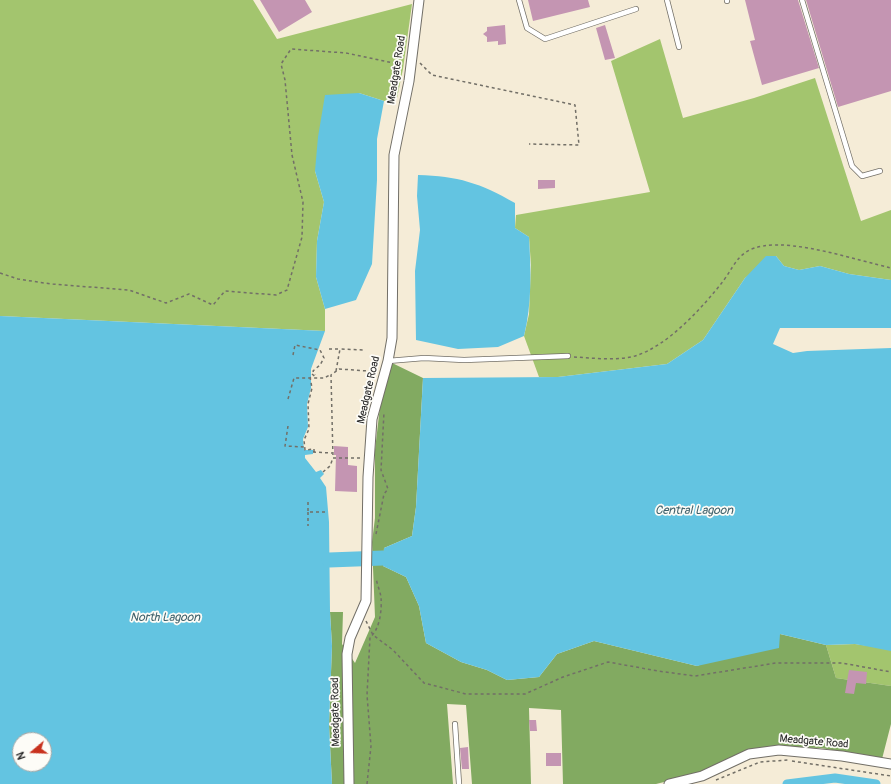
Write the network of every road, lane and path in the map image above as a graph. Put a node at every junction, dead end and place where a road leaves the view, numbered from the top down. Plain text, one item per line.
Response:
1 (419, 0) edge
2 (519, 0) edge
3 (667, 0) edge
4 (802, 0) edge
5 (636, 9) dead end
6 (679, 47) dead end
7 (412, 57) junction
8 (410, 67) junction
9 (529, 144) dead end
10 (880, 171) dead end
11 (891, 268) edge
12 (0, 273) edge
13 (329, 349) dead end
14 (340, 349) junction
15 (364, 350) dead end
16 (293, 355) dead end
17 (568, 356) joint
18 (388, 361) junction
19 (336, 371) junction
20 (368, 371) dead end
21 (312, 374) dead end
22 (315, 375) junction
23 (331, 375) junction
24 (310, 377) junction
25 (317, 378) junction
26 (288, 398) dead end
27 (384, 407) dead end
28 (288, 426) dead end
29 (305, 447) junction
30 (332, 453) junction
31 (333, 458) junction
32 (370, 458) junction
33 (323, 472) dead end
34 (308, 502) dead end
35 (308, 512) junction
36 (328, 512) dead end
37 (308, 526) dead end
38 (376, 536) dead end
39 (376, 578) dead end
40 (362, 612) junction
41 (373, 635) junction
42 (891, 672) edge
43 (455, 724) dead end
44 (891, 764) edge
45 (891, 776) edge
46 (715, 780) dead end
47 (350, 784) edge
48 (367, 784) edge
49 (459, 784) edge
50 (669, 784) edge

1 - 7 street, Meadgate Road
2 - 5 lane
3 - 6 lane
4 - 10 lane
7 - 8 street, Meadgate Road
7 - 9 path
8 - 12 path
8 - 18 street, Meadgate Road
11 - 17 path
13 - 14 path
14 - 15 path
14 - 19 path
16 - 22 path
17 - 18 lane
18 - 32 street, Meadgate Road
19 - 20 path
19 - 23 path
21 - 22 path
22 - 25 path
23 - 25 path
23 - 30 path
24 - 25 path
24 - 26 path
24 - 29 path
27 - 38 path
28 - 29 path
29 - 30 path
30 - 31 path
31 - 32 path
31 - 33 path
32 - 40 street, Meadgate Road
34 - 35 path
35 - 36 path
35 - 37 path
39 - 41 path
40 - 41 path
40 - 47 street, Meadgate Road
41 - 42 path
41 - 48 path
43 - 49 lane
44 - 50 street, Meadgate Road
45 - 46 path

